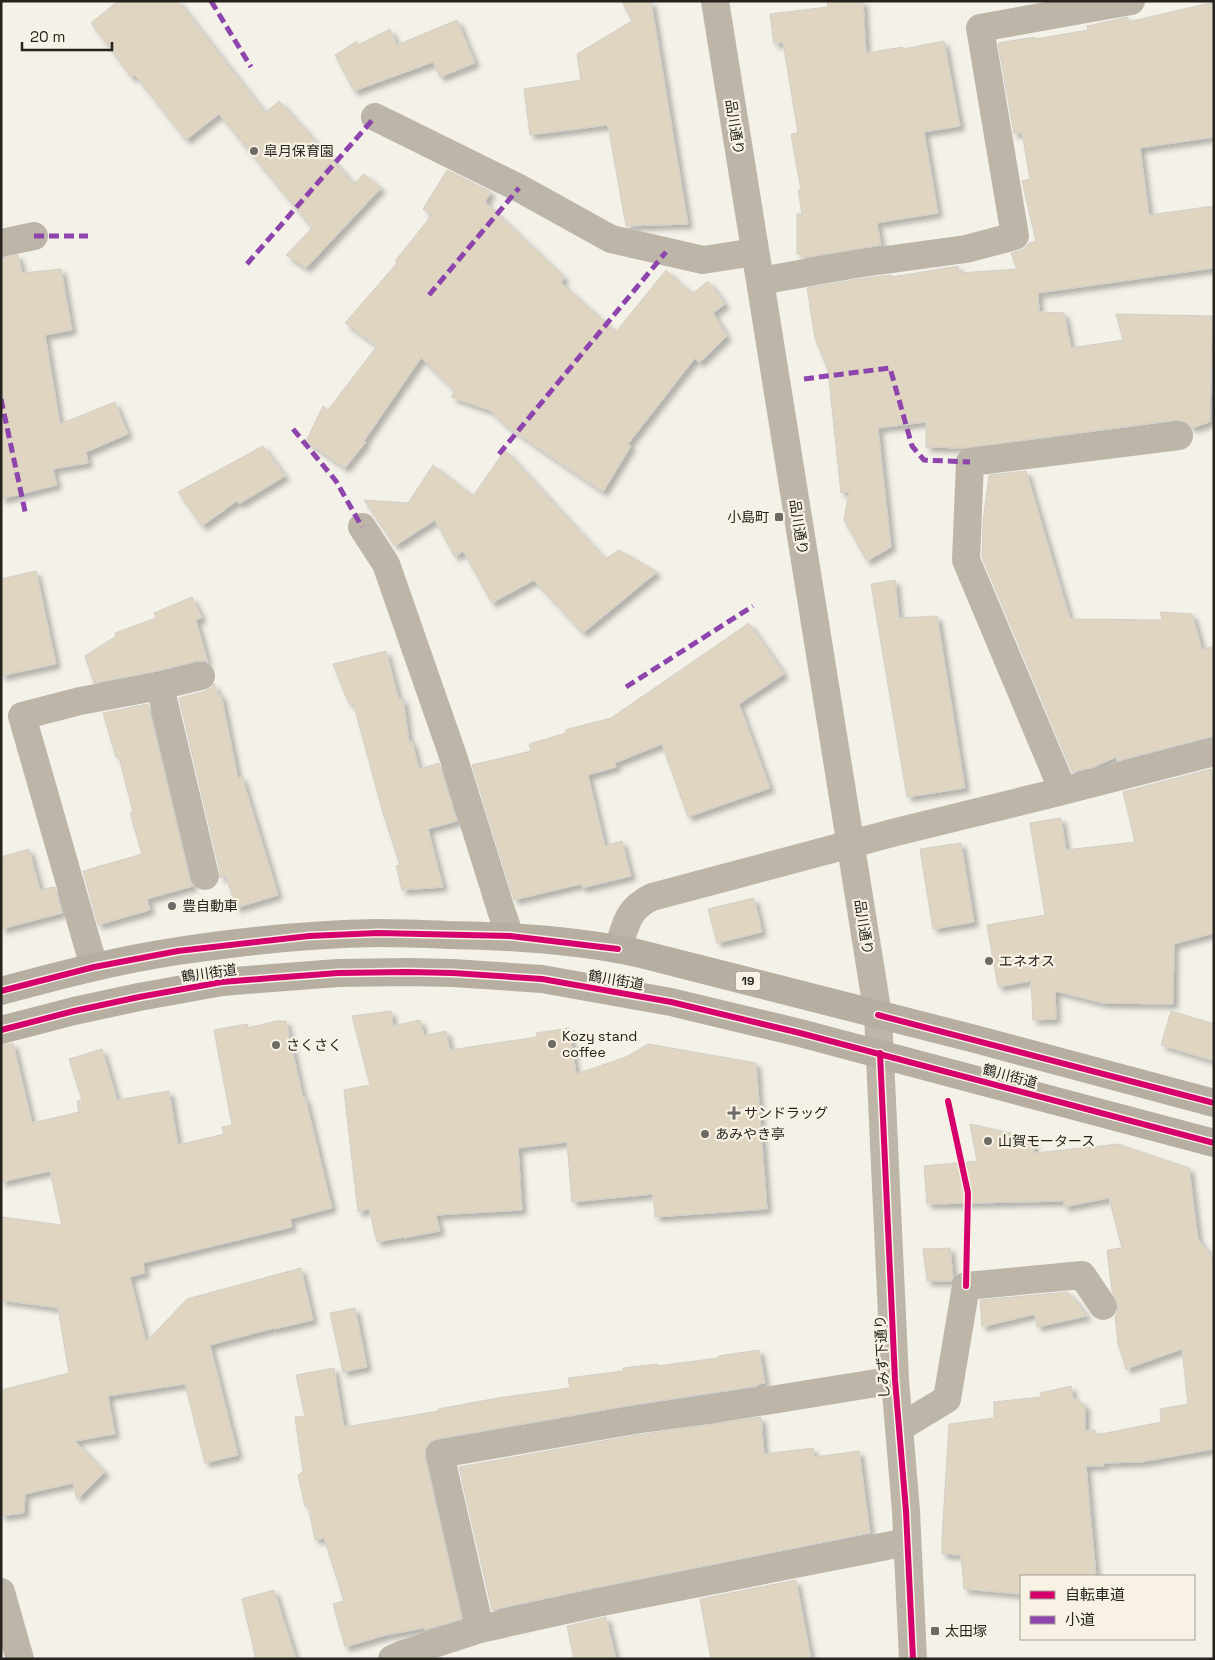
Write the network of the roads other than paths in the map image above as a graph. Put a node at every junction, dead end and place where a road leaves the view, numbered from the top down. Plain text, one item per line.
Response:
1 (715, 1) edge
2 (1131, 1) edge
3 (375, 117) dead end
4 (34, 236) dead end
5 (1, 243) edge
6 (755, 252) junction
7 (760, 281) junction
8 (1179, 436) dead end
9 (362, 527) dead end
10 (200, 676) dead end
11 (160, 686) junction
12 (1214, 752) edge
13 (1063, 791) junction
14 (851, 844) junction
15 (205, 876) dead end
16 (510, 936) junction
17 (618, 949) junction
18 (94, 967) junction
19 (1, 991) edge
20 (878, 1015) junction
21 (1, 1030) edge
22 (880, 1053) junction
23 (1214, 1103) edge
24 (1214, 1143) edge
25 (1103, 1306) dead end
26 (895, 1380) junction
27 (899, 1428) junction
28 (907, 1542) junction
29 (1, 1592) edge
30 (480, 1629) junction
31 (20, 1659) edge
32 (392, 1659) edge
33 (914, 1659) edge

1 - 6 street, 品川通り
2 - 7 street
3 - 6 street
4 - 5 street
6 - 7 street, 品川通り
7 - 14 street, 品川通り
8 - 13 street
9 - 16 street
10 - 11 street
11 - 15 street
11 - 18 street
12 - 13 street
13 - 14 street
14 - 17 street
14 - 20 street, 品川通り
16 - 17 main road, 鶴川街道 / 19
16 - 18 main road, 鶴川街道 / 19
17 - 20 main road, 鶴川街道 / 19
18 - 19 main road, 鶴川街道 / 19
20 - 22 street, 品川通り
20 - 23 main road, 鶴川街道 / 19
21 - 22 main road, 鶴川街道
22 - 24 main road, 鶴川街道
22 - 26 street, しみず下通り
25 - 27 street
26 - 27 street, しみず下通り
26 - 30 street
27 - 28 street, しみず下通り
28 - 30 street
28 - 33 street, しみず下通り
29 - 31 street
30 - 32 street

